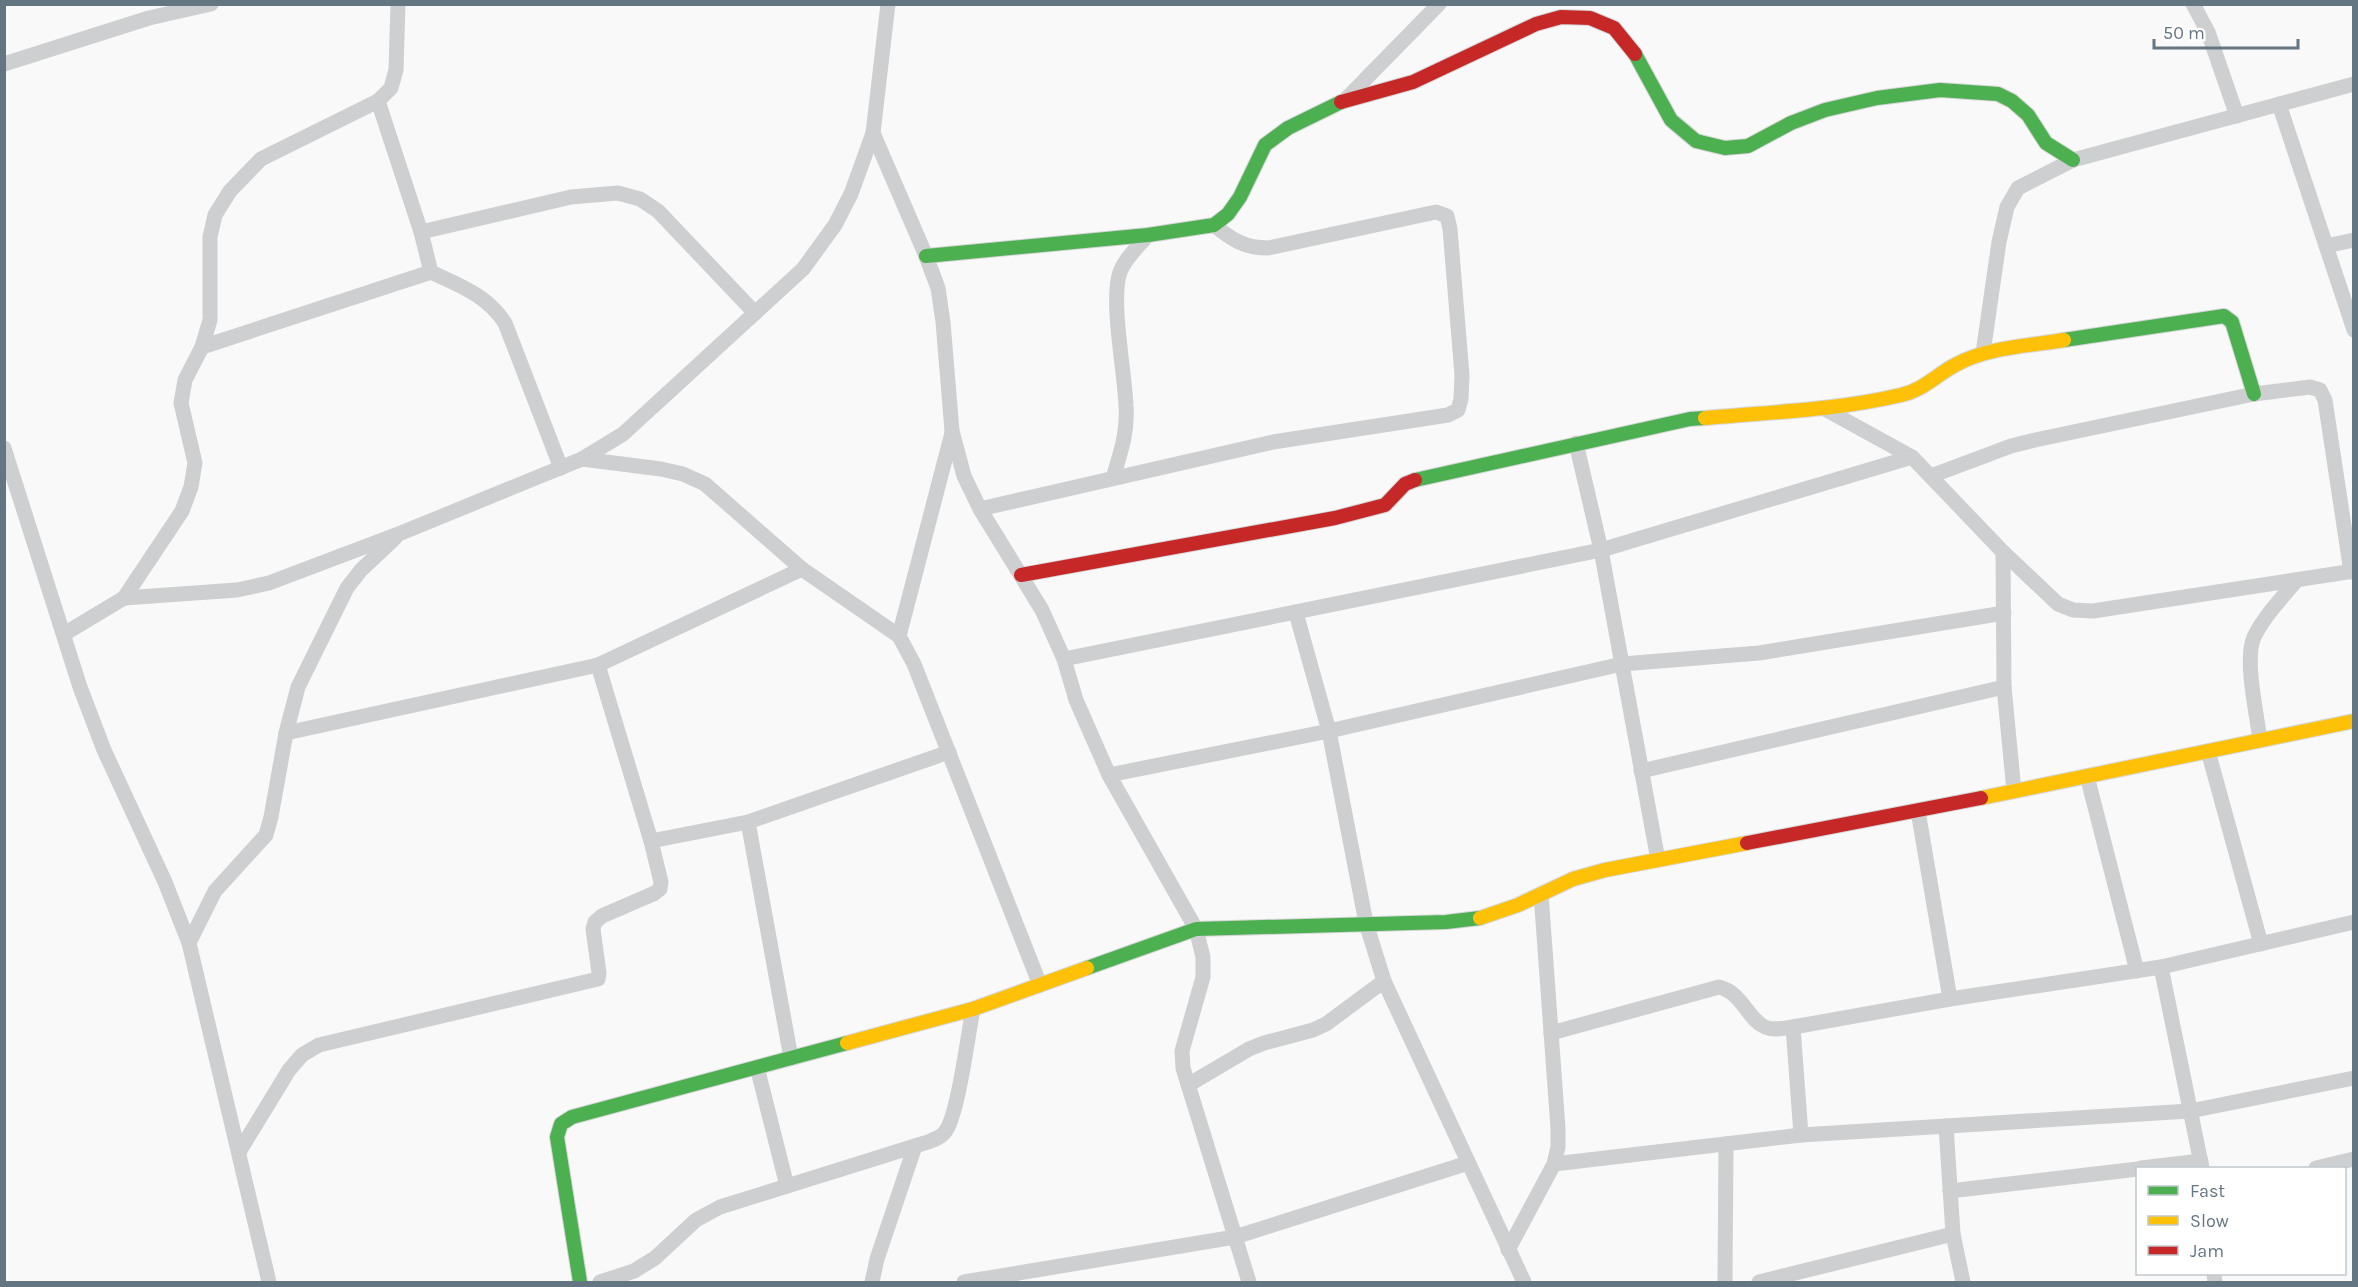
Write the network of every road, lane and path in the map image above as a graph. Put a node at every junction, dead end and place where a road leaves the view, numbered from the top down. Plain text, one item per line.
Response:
1 (211, 4) edge
2 (398, 4) edge
3 (888, 4) edge
4 (1439, 4) edge
5 (2193, 4) edge
6 (4, 64) edge
7 (2354, 84) edge
8 (1346, 99) junction
9 (378, 100) junction
10 (2279, 104) junction
11 (2237, 116) junction
12 (873, 133) junction
13 (2073, 160) junction
14 (1214, 225) junction
15 (421, 232) junction
16 (1148, 235) junction
17 (2354, 240) edge
18 (2326, 246) junction
19 (926, 255) junction
20 (431, 272) junction
21 (755, 313) junction
22 (2354, 330) edge
23 (202, 347) junction
24 (1983, 353) junction
25 (2254, 394) junction
26 (1823, 408) junction
27 (952, 431) junction
28 (1576, 443) junction
29 (4, 448) edge
30 (1912, 457) junction
31 (582, 459) junction
32 (561, 468) junction
33 (1930, 476) junction
34 (1113, 478) junction
35 (980, 509) junction
36 (401, 534) junction
37 (1601, 550) junction
38 (2003, 552) junction
39 (802, 569) junction
40 (2352, 571) edge
41 (1021, 575) junction
42 (2296, 580) junction
43 (124, 598) junction
44 (1296, 613) junction
45 (2004, 613) junction
46 (64, 634) junction
47 (899, 636) junction
48 (1064, 659) junction
49 (1622, 664) junction
50 (598, 665) junction
51 (2004, 687) junction
52 (2354, 721) edge
53 (1329, 731) junction
54 (286, 733) junction
55 (2260, 740) junction
56 (2208, 751) junction
57 (949, 752) junction
58 (1641, 771) junction
59 (1109, 775) junction
60 (2087, 776) junction
61 (2014, 791) junction
62 (1918, 811) junction
63 (748, 822) junction
64 (651, 841) junction
65 (1658, 860) junction
66 (1541, 894) junction
67 (2354, 922) edge
68 (1366, 923) junction
69 (1196, 929) junction
70 (189, 943) junction
71 (2260, 944) junction
72 (2161, 967) junction
73 (2137, 971) junction
74 (1384, 981) junction
75 (1041, 985) junction
76 (1950, 999) junction
77 (973, 1009) junction
78 (1793, 1027) junction
79 (1551, 1033) junction
80 (791, 1058) junction
81 (757, 1067) junction
82 (2354, 1078) edge
83 (1188, 1085) junction
84 (2190, 1111) junction
85 (1946, 1126) junction
86 (1801, 1135) junction
87 (1726, 1144) junction
88 (915, 1146) junction
89 (239, 1152) junction
90 (2354, 1159) edge
91 (1468, 1163) junction
92 (1554, 1164) junction
93 (2201, 1165) edge
94 (2170, 1167) edge
95 (2320, 1167) edge
96 (2136, 1169) edge
97 (787, 1186) junction
98 (1950, 1191) junction
99 (1953, 1234) junction
100 (1235, 1237) junction
101 (1508, 1250) junction
102 (269, 1282) edge
103 (580, 1282) edge
104 (600, 1282) edge
105 (872, 1282) edge
106 (964, 1282) edge
107 (1249, 1282) edge
108 (1524, 1282) edge
109 (1725, 1282) edge
110 (1759, 1282) edge
111 (1964, 1282) edge

1 - 6 street
2 - 9 street
3 - 12 street
4 - 8 street
5 - 11 street
7 - 10 street
8 - 13 street
8 - 14 street
9 - 15 street
9 - 23 street
10 - 11 street
10 - 18 street
11 - 13 street
12 - 19 street
12 - 21 street
13 - 24 street
14 - 16 street
14 - 34 street
15 - 20 street
15 - 21 street
16 - 19 street
16 - 34 street
17 - 18 street
18 - 22 street
19 - 27 street
20 - 23 street
20 - 32 street
21 - 31 street
23 - 43 street
24 - 25 street
24 - 26 street
25 - 33 street
25 - 40 street
26 - 28 street
26 - 30 street
27 - 35 street
27 - 47 street
28 - 37 street
28 - 41 street
29 - 46 street
30 - 33 street
30 - 37 street
31 - 32 street
31 - 39 street
32 - 36 street
33 - 38 street
34 - 35 street
35 - 41 street
36 - 43 street
36 - 54 street
37 - 44 street
37 - 49 street
38 - 42 street
38 - 45 street
39 - 47 street
39 - 50 street
40 - 42 street
41 - 48 street
42 - 55 street
43 - 46 street
44 - 48 street
44 - 53 street
45 - 49 street
45 - 51 street
46 - 70 street
47 - 57 street
48 - 59 street
49 - 53 street
49 - 58 street
50 - 54 street
50 - 64 street
51 - 58 street
51 - 61 street
52 - 55 street
53 - 59 street
53 - 68 street
54 - 70 street
55 - 56 street
56 - 60 street
56 - 71 street
57 - 63 street
57 - 75 street
58 - 65 street
59 - 69 street
60 - 61 street
60 - 73 street
61 - 62 street
62 - 65 street
62 - 76 street
63 - 64 street
63 - 80 street
64 - 89 street
65 - 66 street
66 - 68 street
66 - 79 street
67 - 71 street
68 - 69 street
68 - 74 street
69 - 75 street
69 - 83 street
70 - 89 street
71 - 72 street
72 - 73 street
72 - 84 street
73 - 76 street
74 - 83 street
74 - 91 street
75 - 77 street
76 - 78 street
77 - 80 street
77 - 88 street
78 - 79 street
78 - 86 street
79 - 92 street
80 - 81 street
81 - 97 street
81 - 103 street
82 - 84 street
83 - 100 street
84 - 85 street
84 - 93 street
85 - 86 street
85 - 98 street
86 - 87 street
87 - 92 street
87 - 109 street
88 - 97 street
88 - 105 street
89 - 102 street
90 - 95 street
91 - 100 street
91 - 101 street
92 - 101 street
93 - 94 street
96 - 98 street
97 - 104 street
98 - 99 street
99 - 110 street
99 - 111 street
100 - 106 street
100 - 107 street
101 - 108 street

